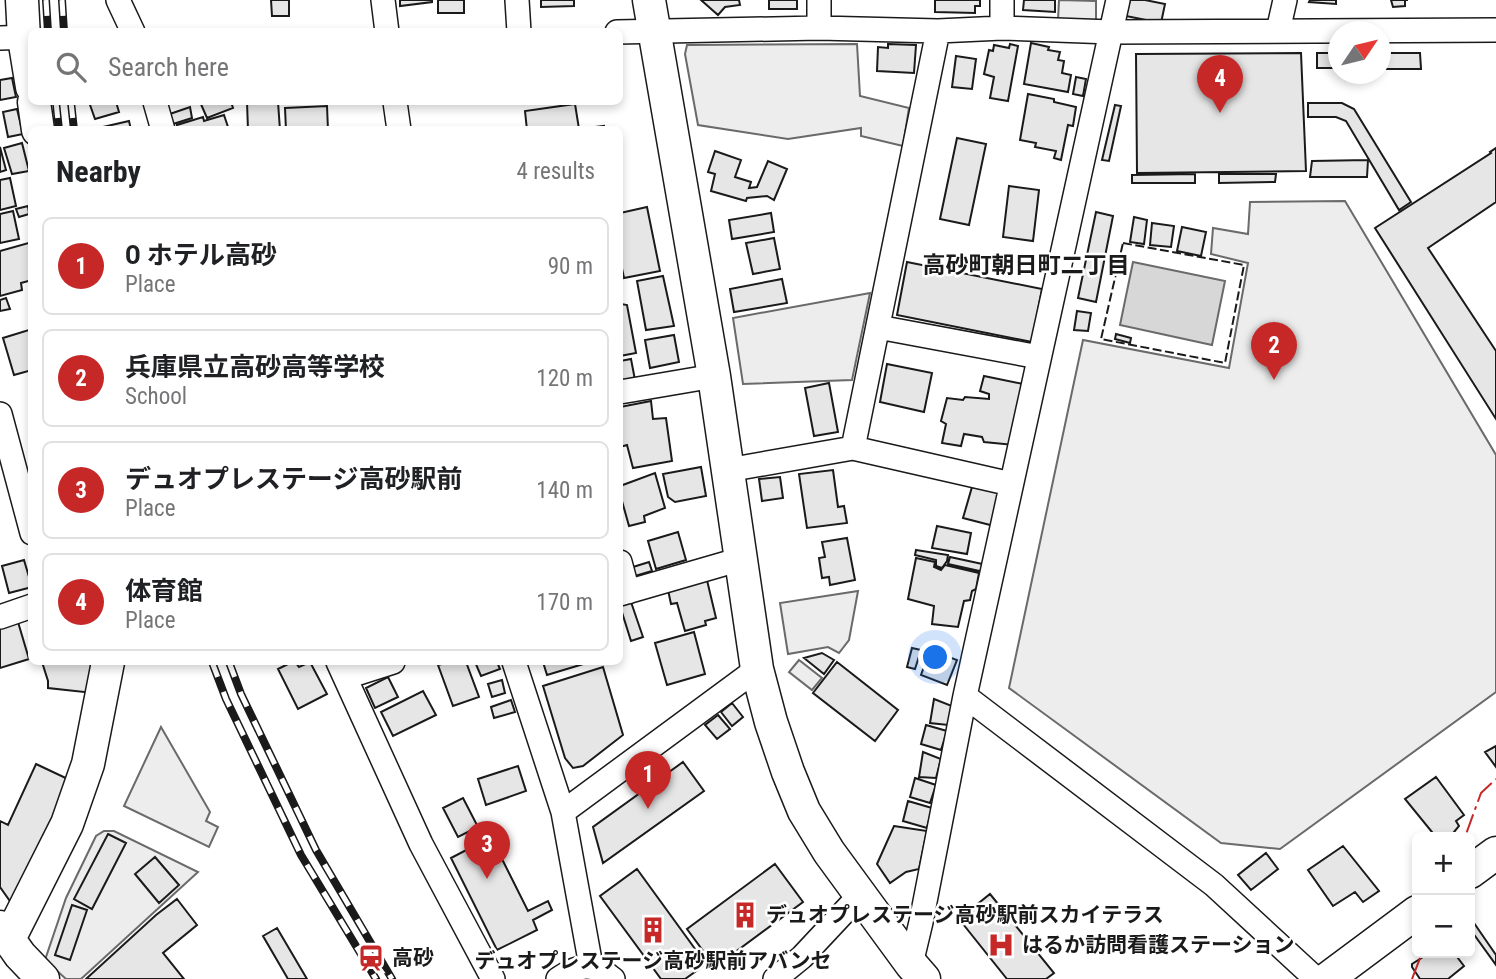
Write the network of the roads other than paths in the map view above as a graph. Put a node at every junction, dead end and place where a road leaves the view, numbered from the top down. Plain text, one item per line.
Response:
1 (22, 0) edge
2 (118, 0) edge
3 (383, 0) edge
4 (517, 0) edge
5 (649, 0) edge
6 (819, 0) edge
7 (1002, 0) edge
8 (1118, 0) edge
9 (1285, 0) edge
10 (1002, 27) junction
11 (131, 28) edge
12 (386, 28) edge
13 (519, 28) edge
14 (820, 29) junction
15 (1496, 30) edge
16 (654, 31) junction
17 (939, 31) junction
18 (1278, 31) junction
19 (623, 32) edge
20 (1111, 32) junction
21 (18, 38) edge
22 (28, 73) edge
23 (34, 105) edge
24 (156, 105) edge
25 (395, 105) edge
26 (37, 126) edge
27 (162, 126) edge
28 (398, 126) edge
29 (878, 327) junction
30 (1039, 357) junction
31 (714, 376) junction
32 (623, 391) edge
33 (0, 414) edge
34 (853, 448) junction
35 (728, 470) junction
36 (1011, 484) junction
37 (28, 518) edge
38 (741, 559) junction
39 (624, 593) edge
40 (28, 607) edge
41 (0, 617) edge
42 (107, 665) edge
43 (371, 665) edge
44 (515, 665) edge
45 (757, 668) junction
46 (342, 669) edge
47 (965, 696) junction
48 (564, 812) junction
49 (1496, 853) edge
50 (1475, 868) edge
51 (860, 895) junction
52 (1412, 916) edge
53 (4, 933) edge
54 (591, 967) junction
55 (917, 971) edge
56 (43, 979) edge
57 (493, 979) edge
58 (558, 979) edge
59 (613, 979) edge
60 (775, 979) edge
61 (1316, 979) edge
62 (1327, 979) edge

1 - 21 street
2 - 11 street
3 - 12 street
4 - 13 street
5 - 16 street
6 - 14 street
7 - 10 street
8 - 20 street
9 - 18 street
10 - 17 street
10 - 20 street
14 - 16 street
14 - 17 street
15 - 18 street
16 - 19 street
16 - 31 street
17 - 29 street
18 - 20 street
20 - 30 street
21 - 22 street
23 - 26 street
24 - 27 street
25 - 28 street
29 - 30 street
29 - 34 street
30 - 36 street
31 - 32 street
31 - 35 street
33 - 37 street
34 - 35 street
34 - 36 street
35 - 38 street
36 - 47 street
38 - 39 street
38 - 45 street
40 - 41 street
42 - 53 street
43 - 46 street
44 - 48 street
45 - 48 street
45 - 51 street
46 - 57 street
47 - 55 street
47 - 61 street
48 - 54 street
49 - 50 street
51 - 55 street
51 - 60 street
52 - 62 street
53 - 56 street
54 - 58 street
54 - 59 street

